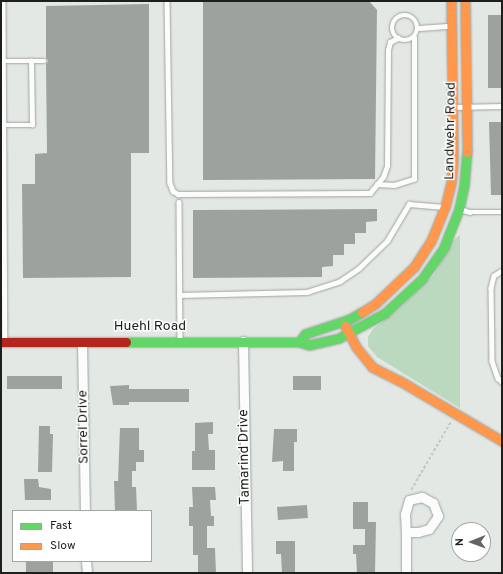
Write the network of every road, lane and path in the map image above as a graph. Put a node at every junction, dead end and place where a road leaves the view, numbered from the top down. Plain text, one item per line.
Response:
1 (3, 1) edge
2 (167, 1) edge
3 (451, 1) edge
4 (465, 1) edge
5 (452, 26) junction
6 (419, 28) junction
7 (398, 38) junction
8 (414, 38) junction
9 (31, 61) junction
10 (44, 61) dead end
11 (3, 62) junction
12 (502, 106) edge
13 (452, 107) junction
14 (466, 107) junction
15 (4, 125) junction
16 (377, 184) junction
17 (179, 202) dead end
18 (445, 207) junction
19 (459, 209) junction
20 (502, 212) edge
21 (502, 271) edge
22 (179, 295) junction
23 (343, 322) junction
24 (349, 333) junction
25 (180, 341) junction
26 (3, 342) edge
27 (82, 342) junction
28 (243, 342) junction
29 (298, 342) junction
30 (502, 382) edge
31 (456, 414) junction
32 (502, 441) edge
33 (409, 500) junction
34 (85, 510) edge
35 (406, 532) junction
36 (86, 562) edge
37 (86, 573) edge
38 (247, 573) edge
39 (406, 573) edge

1 - 11 lane
2 - 16 lane
3 - 5 street, Landwehr Road
4 - 14 street, Landwehr Road
5 - 6 lane
5 - 13 street, Landwehr Road
6 - 7 lane
6 - 8 lane
7 - 8 lane
7 - 16 lane
8 - 16 lane
9 - 10 lane
9 - 11 lane
9 - 15 lane
11 - 15 lane
12 - 14 lane
13 - 14 lane
13 - 18 street, Landwehr Road
14 - 19 street, Landwehr Road
15 - 26 lane
17 - 22 lane
18 - 22 lane
18 - 23 street, Landwehr Road
19 - 20 lane
19 - 24 street, Landwehr Road
21 - 30 lane
22 - 25 lane
23 - 24 street
23 - 29 street
24 - 29 street, Huehl Road
24 - 31 street
25 - 27 street, Huehl Road
25 - 28 street, Huehl Road
26 - 27 street, Huehl Road
27 - 34 street, Sorrel Drive
28 - 29 street, Huehl Road
28 - 38 street, Tamarind Drive
31 - 32 street
31 - 33 path
33 - 35 street
33 - 35 street
35 - 39 street
36 - 37 street

